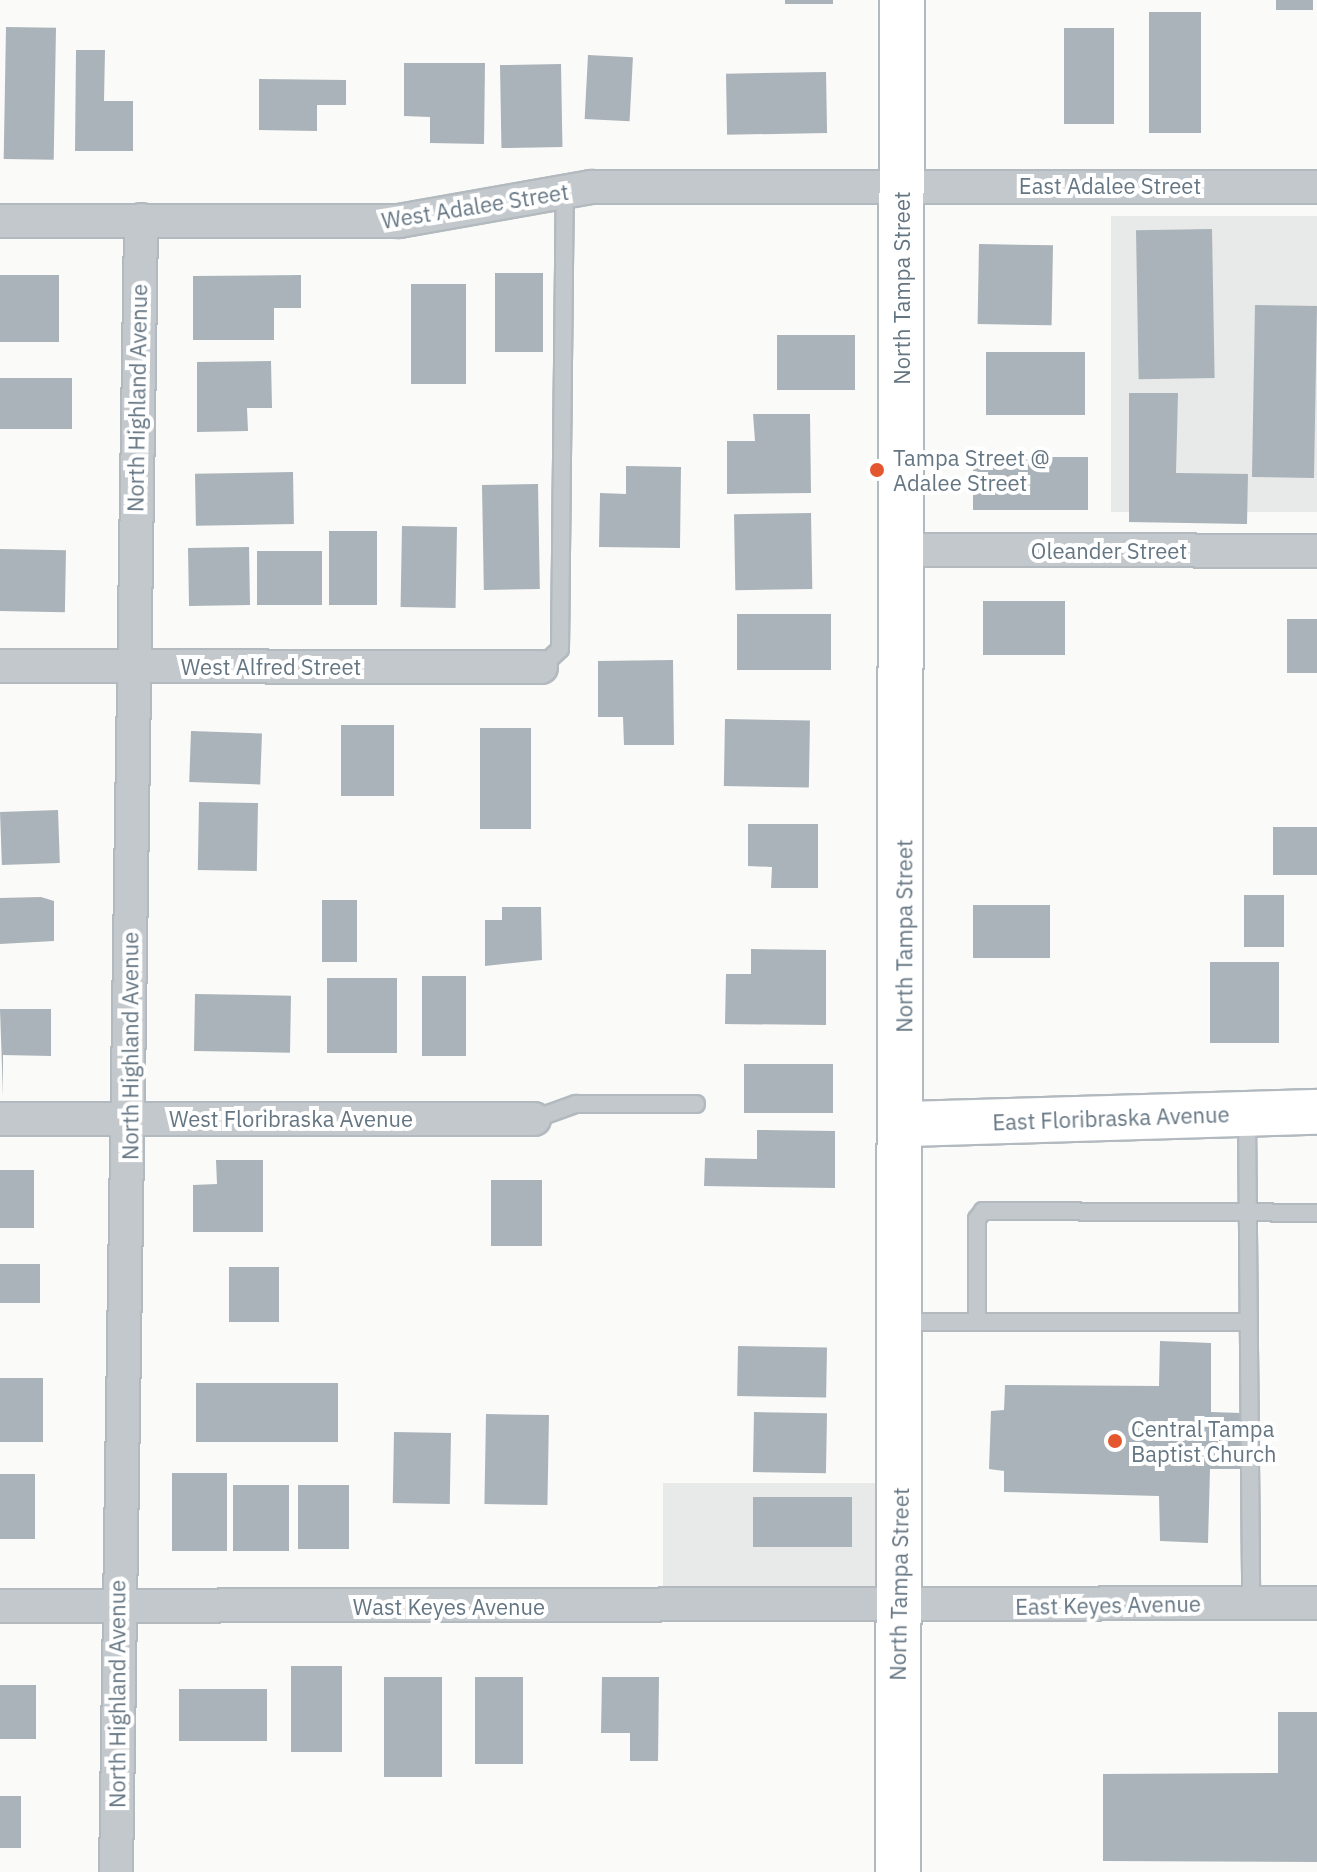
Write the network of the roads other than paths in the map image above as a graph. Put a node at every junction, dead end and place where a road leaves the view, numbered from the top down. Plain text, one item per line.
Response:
1 (902, 0) edge
2 (902, 185) junction
3 (1317, 187) edge
4 (565, 192) junction
5 (141, 220) junction
6 (0, 221) edge
7 (902, 550) junction
8 (1317, 551) edge
9 (0, 666) edge
10 (130, 667) junction
11 (541, 667) joint
12 (696, 1104) dead end
13 (1317, 1112) edge
14 (1247, 1114) junction
15 (0, 1119) edge
16 (131, 1119) junction
17 (534, 1119) joint
18 (905, 1124) junction
19 (1317, 1213) edge
20 (1248, 1214) junction
21 (902, 1322) junction
22 (977, 1322) junction
23 (1249, 1322) junction
24 (1251, 1603) junction
25 (1317, 1603) edge
26 (0, 1606) edge
27 (117, 1607) junction
28 (899, 1607) junction
29 (116, 1872) edge
30 (898, 1872) edge

1 - 2 main road, North Tampa Street
2 - 3 street, East Adalee Street
2 - 4 street, West Adalee Street
2 - 7 main road, North Tampa Street
4 - 5 street, West Adalee Street
4 - 11 lane
5 - 6 street, West Adalee Street
5 - 10 street, North Highland Avenue
7 - 8 street, Oleander Street
7 - 18 main road, North Tampa Street
9 - 10 street, West Alfred Street
10 - 11 street, West Alfred Street
10 - 16 street, North Highland Avenue
12 - 17 lane
13 - 14 main road, East Floribraska Avenue
14 - 18 main road, East Floribraska Avenue
14 - 20 lane
15 - 16 street, West Floribraska Avenue
16 - 17 street, West Floribraska Avenue
16 - 27 street, North Highland Avenue
18 - 21 main road, North Tampa Street
19 - 20 lane
20 - 22 lane
20 - 23 lane
21 - 22 lane
21 - 28 main road, North Tampa Street
22 - 23 lane
23 - 24 lane
24 - 25 street, East Keyes Avenue
24 - 28 street, East Keyes Avenue
26 - 27 street, Wast Keyes Avenue
27 - 28 street, Wast Keyes Avenue
27 - 29 street, North Highland Avenue
28 - 30 main road, North Tampa Street

